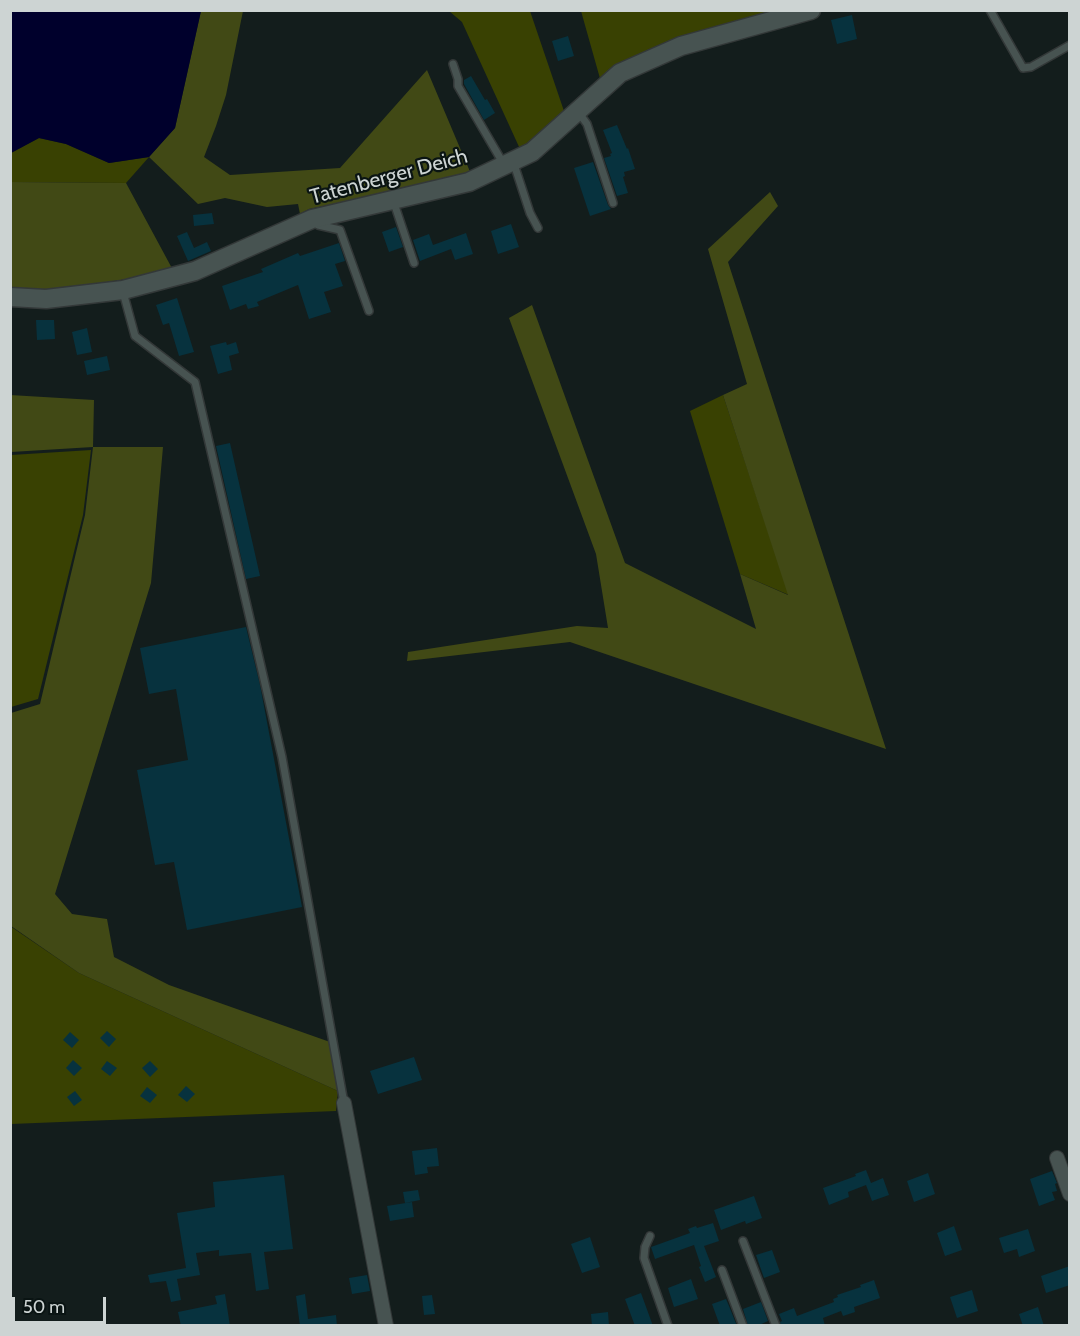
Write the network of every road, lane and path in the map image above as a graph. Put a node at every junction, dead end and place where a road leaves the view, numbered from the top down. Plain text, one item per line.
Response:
1 (811, 10) edge
2 (990, 10) edge
3 (1070, 45) edge
4 (453, 64) dead end
5 (577, 111) junction
6 (509, 163) junction
7 (393, 200) junction
8 (613, 203) dead end
9 (312, 219) junction
10 (538, 228) dead end
11 (414, 263) dead end
12 (123, 290) junction
13 (10, 297) edge
14 (369, 311) dead end
15 (344, 1103) joint
16 (1057, 1158) dead end
17 (1070, 1194) edge
18 (650, 1236) dead end
19 (743, 1241) dead end
20 (722, 1270) dead end
21 (386, 1326) edge
22 (669, 1326) edge
23 (743, 1326) edge
24 (776, 1326) edge

1 - 5 street, Tatenberger Deich
2 - 3 lane
4 - 6 lane
5 - 6 street, Tatenberger Deich
5 - 8 lane
6 - 7 street, Tatenberger Deich
6 - 10 lane
7 - 9 street, Tatenberger Deich
7 - 11 lane
9 - 12 street, Tatenberger Deich
9 - 14 lane
12 - 13 street, Tatenberger Deich
12 - 15 lane
15 - 21 street
16 - 17 street
18 - 22 lane
19 - 24 lane
20 - 23 lane

